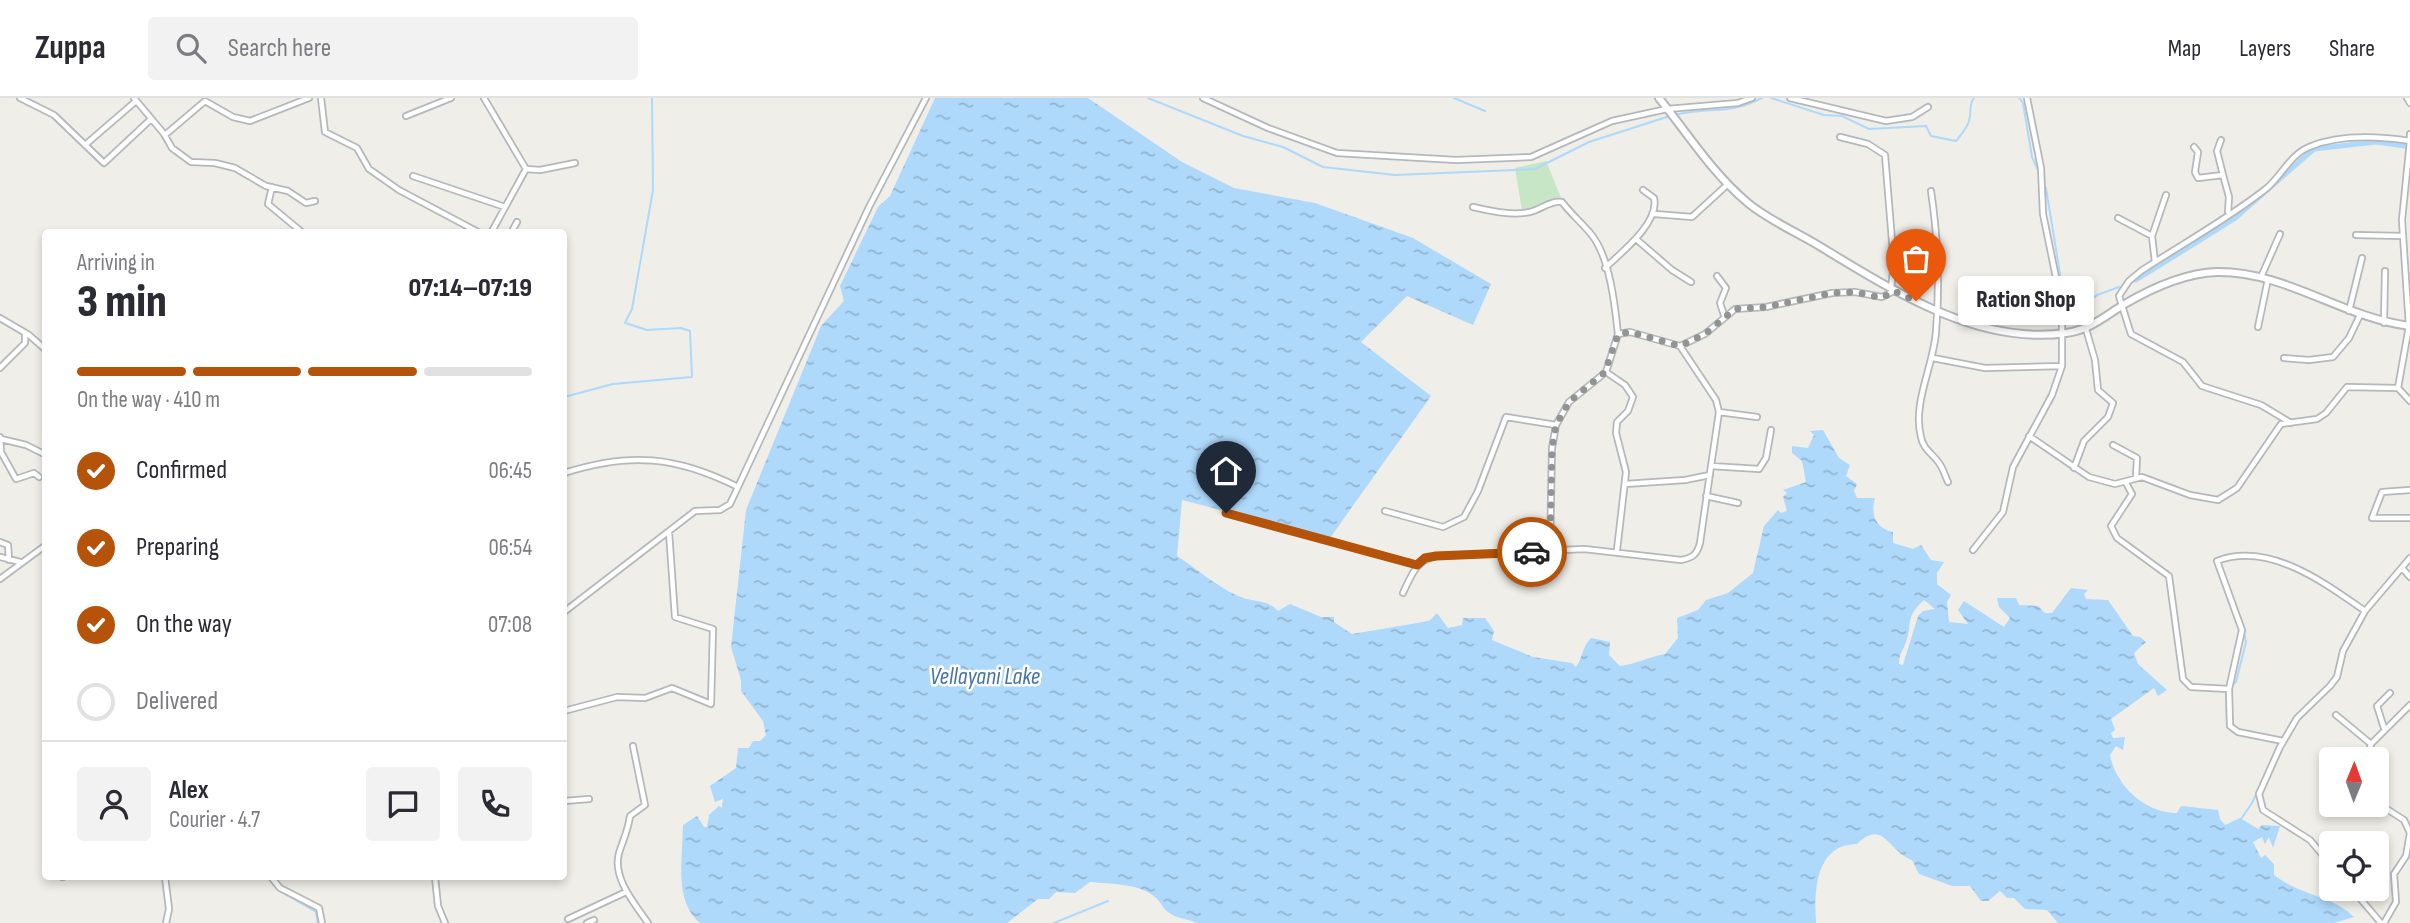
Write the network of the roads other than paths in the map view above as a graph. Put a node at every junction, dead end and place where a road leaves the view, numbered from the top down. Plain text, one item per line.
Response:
1 (20, 98) edge
2 (309, 98) edge
3 (321, 98) edge
4 (451, 98) edge
5 (484, 98) edge
6 (926, 98) edge
7 (1203, 98) edge
8 (1659, 98) edge
9 (1752, 98) edge
10 (1790, 98) edge
11 (2027, 98) edge
12 (2407, 98) edge
13 (135, 100) edge
14 (2410, 103) edge
15 (1928, 107) dead end
16 (1671, 113) junction
17 (406, 116) dead end
18 (151, 119) junction
19 (164, 134) junction
20 (2410, 134) edge
21 (1840, 137) dead end
22 (2221, 140) dead end
23 (2410, 141) edge
24 (85, 145) junction
25 (2194, 147) dead end
26 (575, 163) dead end
27 (526, 169) junction
28 (2223, 175) junction
29 (414, 176) dead end
30 (1728, 184) junction
31 (272, 187) junction
32 (1643, 190) dead end
33 (1931, 191) dead end
34 (2166, 195) dead end
35 (315, 201) dead end
36 (505, 207) junction
37 (1474, 207) dead end
38 (2228, 213) junction
39 (1655, 214) junction
40 (2118, 218) dead end
41 (517, 222) dead end
42 (298, 229) edge
43 (472, 229) edge
44 (493, 229) edge
45 (513, 229) edge
46 (2280, 234) dead end
47 (2356, 235) dead end
48 (2152, 236) junction
49 (2402, 236) junction
50 (1636, 239) junction
51 (2362, 258) dead end
52 (2155, 262) junction
53 (1605, 268) junction
54 (2385, 271) dead end
55 (1717, 276) dead end
56 (2265, 278) junction
57 (1691, 282) dead end
58 (1892, 290) junction
59 (2121, 307) junction
60 (1938, 311) junction
61 (2349, 311) junction
62 (1724, 315) junction
63 (2360, 315) junction
64 (0, 318) edge
65 (2384, 323) junction
66 (2410, 326) edge
67 (2258, 327) dead end
68 (2086, 329) junction
69 (25, 333) junction
70 (1618, 334) junction
71 (2064, 334) junction
72 (1680, 346) junction
73 (42, 347) edge
74 (1933, 358) junction
75 (2284, 358) dead end
76 (2062, 366) junction
77 (0, 368) edge
78 (1605, 372) junction
79 (2398, 388) junction
80 (2410, 401) edge
81 (1719, 412) junction
82 (1757, 417) dead end
83 (2291, 423) junction
84 (1556, 425) junction
85 (1771, 430) dead end
86 (2029, 436) junction
87 (1, 438) edge
88 (2113, 445) dead end
89 (42, 453) edge
90 (1711, 466) junction
91 (2074, 468) junction
92 (567, 472) edge
93 (1710, 475) junction
94 (39, 477) dead end
95 (2136, 477) junction
96 (1948, 482) dead end
97 (2126, 483) junction
98 (1625, 484) junction
99 (738, 487) junction
100 (2410, 490) edge
101 (1706, 496) junction
102 (1738, 503) dead end
103 (1385, 511) dead end
104 (1226, 513) dead end
105 (2410, 518) edge
106 (669, 532) junction
107 (0, 542) edge
108 (42, 548) edge
109 (1550, 550) junction
110 (1617, 550) junction
111 (1973, 550) dead end
112 (0, 557) edge
113 (2410, 558) edge
114 (9, 560) junction
115 (20, 562) junction
116 (1417, 565) junction
117 (2402, 568) junction
118 (2410, 576) edge
119 (0, 579) edge
120 (1404, 593) dead end
121 (567, 610) edge
122 (2365, 611) junction
123 (2229, 689) junction
124 (2390, 693) dead end
125 (2410, 705) edge
126 (567, 710) edge
127 (2336, 715) dead end
128 (2384, 728) junction
129 (2283, 741) junction
130 (2371, 744) junction
131 (633, 746) dead end
132 (2370, 747) edge
133 (589, 799) dead end
134 (567, 802) edge
135 (2389, 810) edge
136 (2319, 851) edge
137 (165, 880) edge
138 (273, 880) edge
139 (435, 880) edge
140 (626, 892) junction
141 (2363, 901) edge
142 (568, 919) dead end
143 (594, 920) dead end
144 (166, 923) edge
145 (322, 923) edge
146 (445, 923) edge
147 (587, 923) edge
148 (648, 923) edge
149 (2382, 923) edge

1 - 24 street
2 - 19 street
3 - 43 street
4 - 17 street
5 - 27 street
6 - 99 street
7 - 16 street
8 - 16 street
9 - 16 street
10 - 15 street
11 - 71 street
12 - 14 street
13 - 18 street
13 - 24 street
16 - 30 street
18 - 19 street
18 - 24 street
19 - 31 street
20 - 23 street
21 - 58 street
22 - 28 street
23 - 38 street
23 - 49 street
25 - 28 street
26 - 27 street
27 - 36 street
28 - 38 street
29 - 36 street
30 - 39 street
30 - 58 street
31 - 35 street
31 - 42 street
32 - 39 street
33 - 60 street
34 - 48 street
36 - 44 street
37 - 53 street
38 - 52 street
39 - 50 street
40 - 48 street
41 - 45 street
46 - 56 street
47 - 49 street
48 - 52 street
49 - 66 street
50 - 53 street
50 - 57 street
51 - 61 street
52 - 59 street
53 - 70 street
54 - 65 street
55 - 62 street
56 - 59 street
56 - 61 street
56 - 67 street
58 - 60 street
58 - 62 street
59 - 68 street
59 - 83 street
60 - 71 street
60 - 74 street
61 - 63 street
62 - 72 street
63 - 65 street
63 - 75 street
64 - 69 street
65 - 66 street
66 - 79 street
68 - 71 street
68 - 91 street
69 - 73 street
69 - 77 street
70 - 72 street
70 - 78 street
71 - 76 street
72 - 81 street
74 - 76 street
74 - 96 street
76 - 86 street
78 - 84 street
78 - 98 street
79 - 80 street
79 - 83 street
81 - 82 street
81 - 90 street
83 - 95 street
84 - 103 street
84 - 109 street
85 - 90 street
86 - 91 street
86 - 111 street
87 - 89 street
87 - 94 street
88 - 95 street
90 - 93 street
91 - 97 street
92 - 99 street
93 - 98 street
93 - 101 street
95 - 97 street
97 - 123 street
98 - 110 street
99 - 106 street
100 - 105 street
101 - 102 street
101 - 110 street
104 - 116 street
106 - 121 street
106 - 126 street
107 - 114 street
108 - 115 street
109 - 110 street
109 - 116 street
112 - 114 street
113 - 117 street
114 - 115 street
115 - 119 street
116 - 120 street
117 - 118 street
117 - 122 street
122 - 123 street
122 - 129 street
123 - 129 street
124 - 128 street
125 - 128 street
127 - 130 street
128 - 130 street
129 - 136 street
130 - 132 street
131 - 140 street
133 - 134 street
135 - 149 street
137 - 144 street
138 - 145 street
139 - 146 street
140 - 142 street
140 - 148 street
141 - 149 street
143 - 147 street

